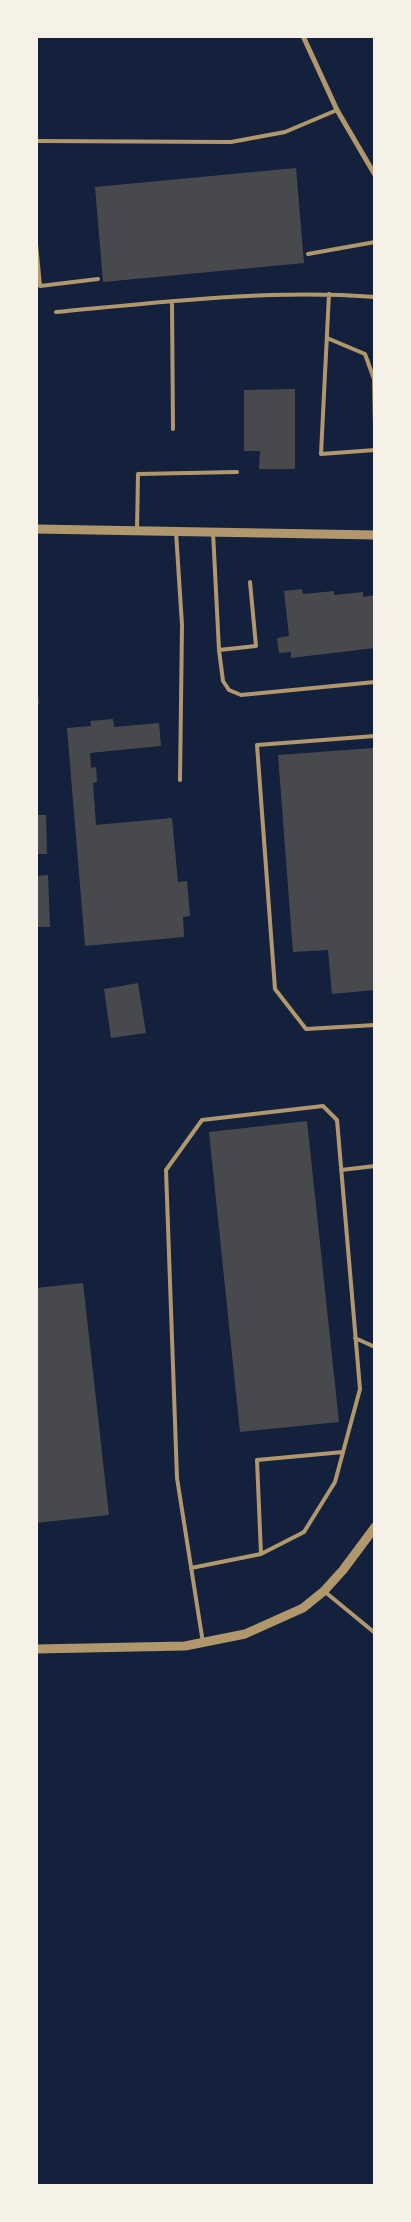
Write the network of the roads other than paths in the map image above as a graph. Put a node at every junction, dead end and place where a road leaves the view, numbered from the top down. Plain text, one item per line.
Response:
1 (303, 36) edge
2 (338, 110) junction
3 (36, 142) edge
4 (375, 175) edge
5 (375, 242) edge
6 (36, 244) edge
7 (308, 254) dead end
8 (98, 279) dead end
9 (329, 294) junction
10 (375, 297) edge
11 (172, 301) junction
12 (56, 312) dead end
13 (327, 338) junction
14 (375, 428) edge
15 (173, 429) dead end
16 (375, 450) edge
17 (237, 472) dead end
18 (36, 530) edge
19 (137, 531) junction
20 (176, 532) junction
21 (213, 532) junction
22 (375, 535) edge
23 (250, 582) dead end
24 (219, 650) junction
25 (375, 682) edge
26 (375, 736) edge
27 (180, 780) dead end
28 (375, 1025) edge
29 (375, 1166) edge
30 (341, 1170) junction
31 (355, 1338) junction
32 (375, 1347) edge
33 (343, 1452) junction
34 (375, 1527) edge
35 (261, 1554) junction
36 (191, 1568) junction
37 (324, 1591) junction
38 (375, 1633) edge
39 (203, 1643) junction
40 (36, 1649) edge

1 - 2 street
2 - 3 lane
2 - 4 street
5 - 7 lane
6 - 8 lane
9 - 10 lane
9 - 11 lane
9 - 13 lane
11 - 12 lane
11 - 15 lane
13 - 14 lane
13 - 16 lane
17 - 19 lane
18 - 19 street
19 - 20 street
20 - 21 street
20 - 27 lane
21 - 22 street
21 - 24 lane
23 - 24 lane
24 - 25 lane
26 - 28 lane
29 - 30 lane
30 - 31 lane
30 - 36 lane
31 - 32 lane
31 - 33 lane
33 - 35 lane
33 - 35 lane
34 - 37 street
35 - 36 lane
36 - 39 lane
37 - 38 lane
37 - 39 street
39 - 40 street

